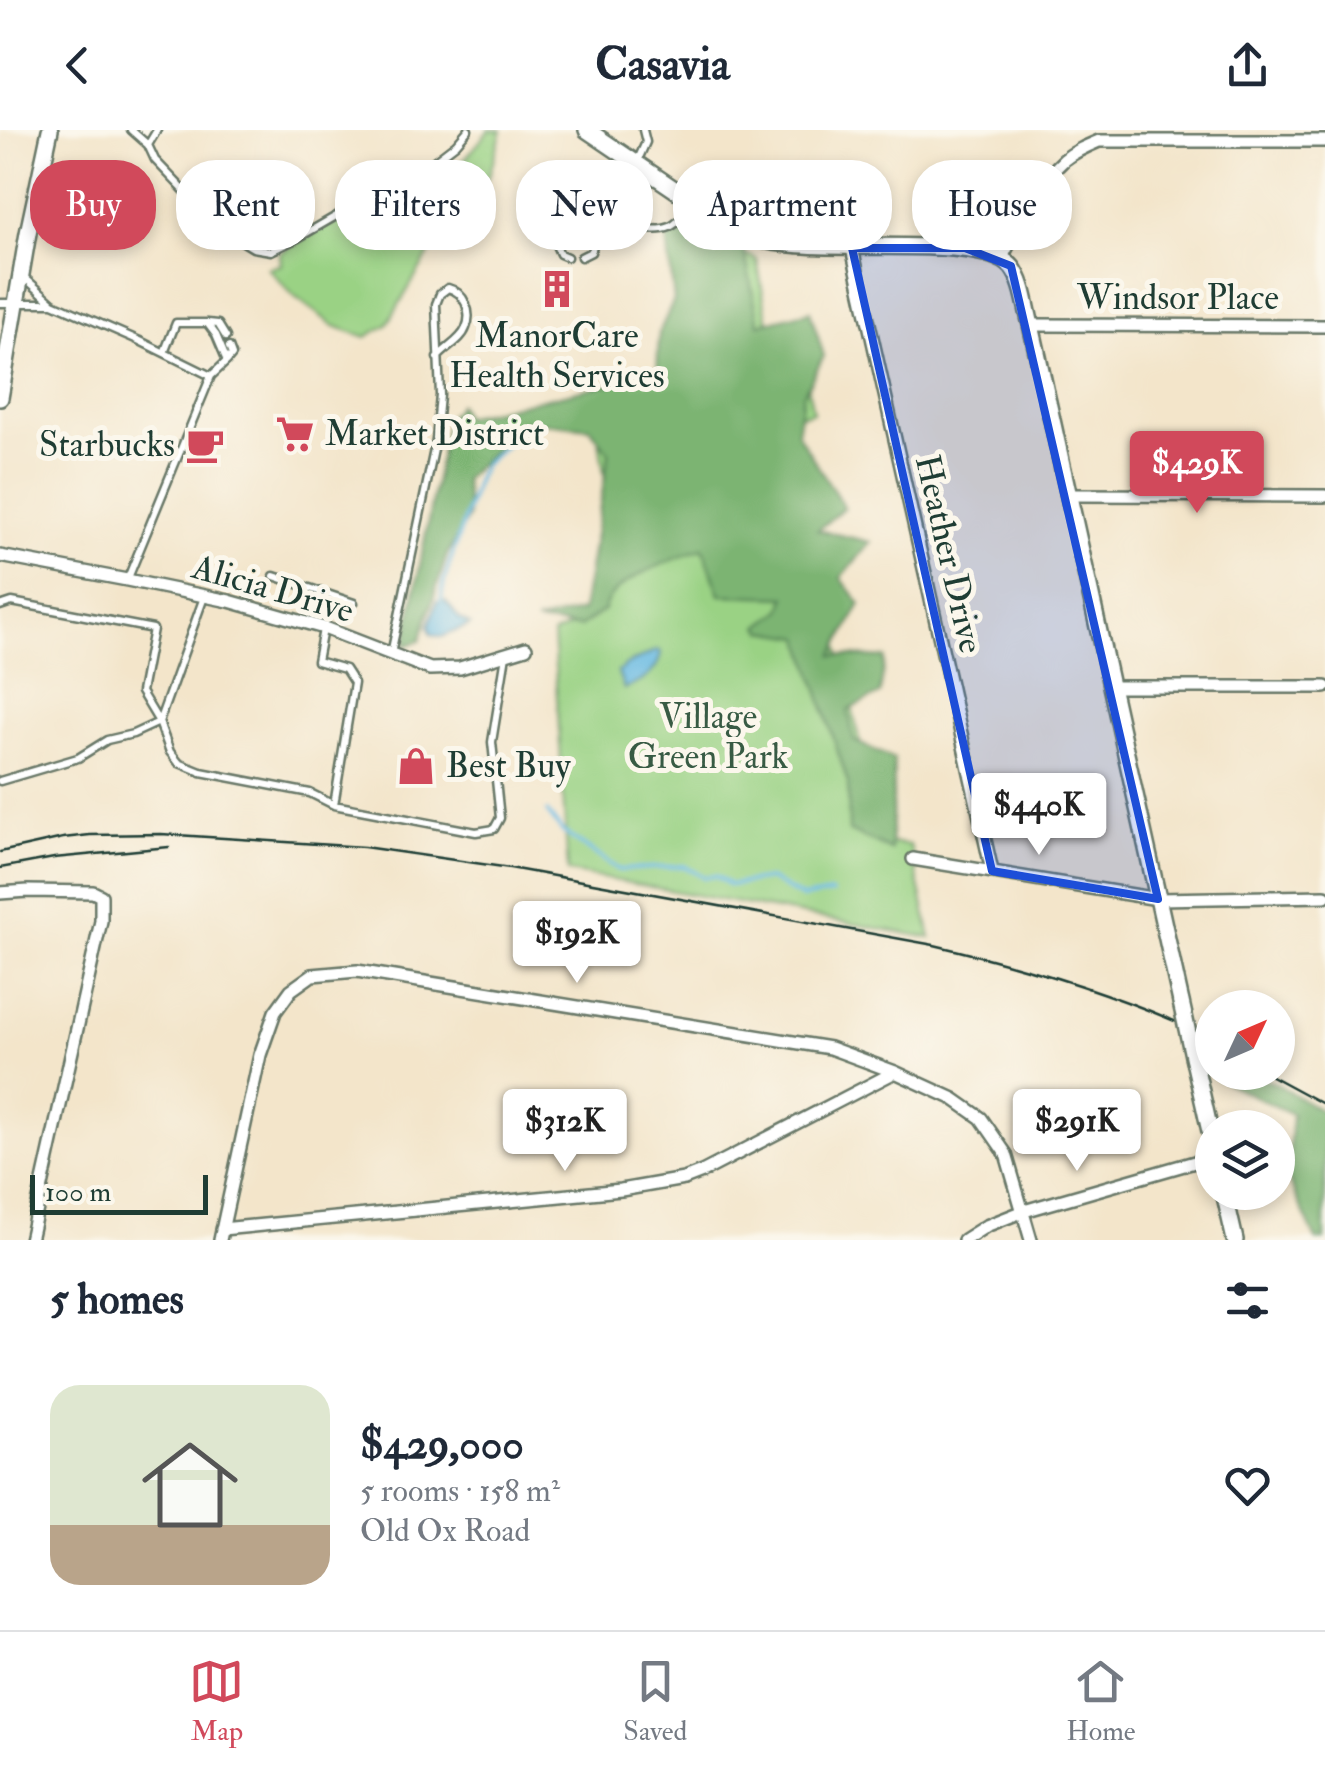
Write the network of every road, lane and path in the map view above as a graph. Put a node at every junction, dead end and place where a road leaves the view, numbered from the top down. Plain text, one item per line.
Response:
1 (50, 130) edge
2 (131, 130) edge
3 (158, 130) edge
4 (468, 130) edge
5 (587, 130) edge
6 (644, 130) edge
7 (1098, 136) edge
8 (1255, 136) edge
9 (1325, 142) edge
10 (148, 145) junction
11 (630, 160) edge
12 (638, 160) edge
13 (892, 248) edge
14 (557, 250) edge
15 (592, 250) edge
16 (852, 250) edge
17 (581, 256) dead end
18 (568, 258) dead end
19 (1001, 260) junction
20 (23, 275) junction
21 (53, 303) junction
22 (8, 304) edge
23 (207, 323) junction
24 (1031, 325) junction
25 (1325, 326) edge
26 (226, 336) dead end
27 (230, 347) dead end
28 (164, 352) junction
29 (437, 358) junction
30 (226, 361) junction
31 (211, 376) junction
32 (0, 398) edge
33 (1068, 495) junction
34 (1325, 496) edge
35 (0, 556) edge
36 (274, 576) dead end
37 (128, 580) junction
38 (204, 596) junction
39 (354, 603) dead end
40 (0, 606) edge
41 (324, 628) junction
42 (526, 648) dead end
43 (506, 653) junction
44 (391, 655) junction
45 (1110, 687) junction
46 (1325, 687) edge
47 (159, 722) junction
48 (0, 780) edge
49 (334, 805) junction
50 (913, 859) dead end
51 (992, 872) junction
52 (0, 893) edge
53 (1325, 896) edge
54 (1158, 899) junction
55 (895, 1072) junction
56 (1205, 1110) edge
57 (1195, 1163) edge
58 (1024, 1210) junction
59 (1228, 1210) edge
60 (221, 1234) edge
61 (30, 1240) edge
62 (964, 1240) edge
63 (1031, 1240) edge
64 (1235, 1240) edge

1 - 20 street
2 - 10 lane
3 - 10 lane
4 - 10 lane
5 - 11 street
6 - 12 lane
7 - 8 street
7 - 19 street
8 - 9 street
13 - 19 street
14 - 18 lane
15 - 17 lane
16 - 51 street, Heather Drive
19 - 24 street
20 - 21 lane
20 - 22 street
21 - 22 lane
21 - 28 lane
22 - 32 street
23 - 26 lane
23 - 28 lane
23 - 30 lane
24 - 25 street, Windsor Place
24 - 33 street
27 - 30 lane
28 - 31 lane
29 - 29 lane
29 - 44 lane
30 - 31 lane
31 - 37 lane
33 - 34 street
33 - 45 street
35 - 37 street, Alicia Drive
36 - 39 lane
37 - 38 street, Alicia Drive
38 - 41 street, Alicia Drive
38 - 47 lane
40 - 47 lane
41 - 44 street, Alicia Drive
41 - 49 lane
42 - 43 street, Alicia Drive
43 - 44 street, Alicia Drive
43 - 49 lane
45 - 46 street
45 - 54 street
47 - 48 lane
47 - 49 lane
50 - 51 street
51 - 54 street
52 - 61 street
53 - 54 street
54 - 56 street, bridge
55 - 58 street
55 - 60 street
55 - 60 street
57 - 58 street
58 - 62 street
58 - 63 street
59 - 64 street

